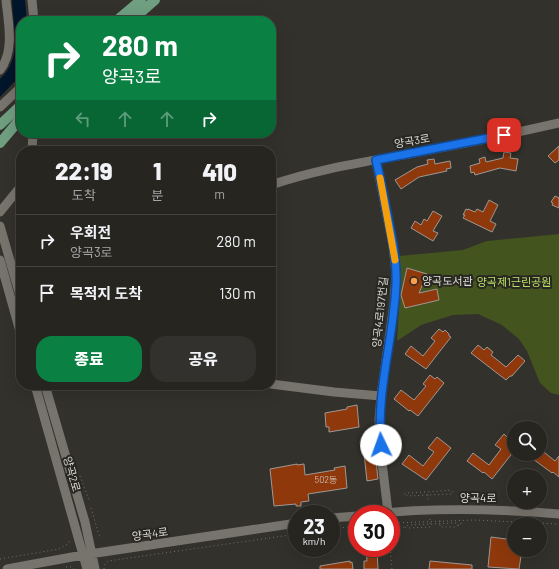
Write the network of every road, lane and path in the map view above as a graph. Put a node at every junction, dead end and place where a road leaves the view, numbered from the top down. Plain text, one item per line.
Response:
1 (6, 0) edge
2 (32, 0) edge
3 (141, 0) edge
4 (155, 0) edge
5 (34, 16) edge
6 (122, 16) edge
7 (137, 16) edge
8 (0, 70) edge
9 (16, 92) edge
10 (0, 107) edge
11 (16, 110) edge
12 (16, 121) edge
13 (16, 123) edge
14 (559, 123) edge
15 (0, 125) edge
16 (0, 135) edge
17 (0, 143) edge
18 (376, 160) junction
19 (276, 183) edge
20 (16, 192) edge
21 (0, 212) edge
22 (0, 226) edge
23 (0, 260) edge
24 (16, 269) edge
25 (16, 317) edge
26 (276, 385) edge
27 (37, 390) edge
28 (46, 390) edge
29 (381, 396) junction
30 (425, 492) dead end
31 (428, 492) dead end
32 (387, 505) edge
33 (91, 508) dead end
34 (400, 512) edge
35 (559, 514) edge
36 (440, 520) junction
37 (461, 520) junction
38 (400, 522) edge
39 (288, 524) edge
40 (559, 524) edge
41 (458, 525) junction
42 (400, 527) edge
43 (405, 527) junction
44 (430, 527) dead end
45 (288, 535) edge
46 (71, 536) dead end
47 (102, 538) dead end
48 (87, 555) junction
49 (391, 557) edge
50 (0, 559) edge
51 (60, 568) dead end
52 (7, 569) edge
53 (74, 569) edge
54 (87, 569) edge
55 (95, 569) edge
56 (104, 569) edge
57 (392, 569) edge

1 - 8 street
2 - 5 street
3 - 6 main road
4 - 7 main road
9 - 10 street
11 - 15 main road
12 - 16 main road
13 - 17 main road
14 - 18 street, 양곡3로
18 - 19 street, 양곡3로
18 - 29 street, 양곡4로197번길
20 - 21 street
22 - 24 street
23 - 25 street
26 - 29 street
27 - 48 street, 양곡2로
28 - 48 street, 양곡2로
29 - 32 street, 양곡4로197번길
30 - 31 path
33 - 47 path
34 - 35 street, 양곡4로
36 - 37 path
36 - 38 path
36 - 41 path
37 - 40 path
37 - 41 path
39 - 48 street, 양곡4로
41 - 43 path
42 - 43 path
43 - 44 path
45 - 56 path
46 - 50 path
48 - 52 street, 양곡4로
48 - 54 street, 양곡2로
48 - 55 street, 양곡2로
49 - 57 path
51 - 53 path

